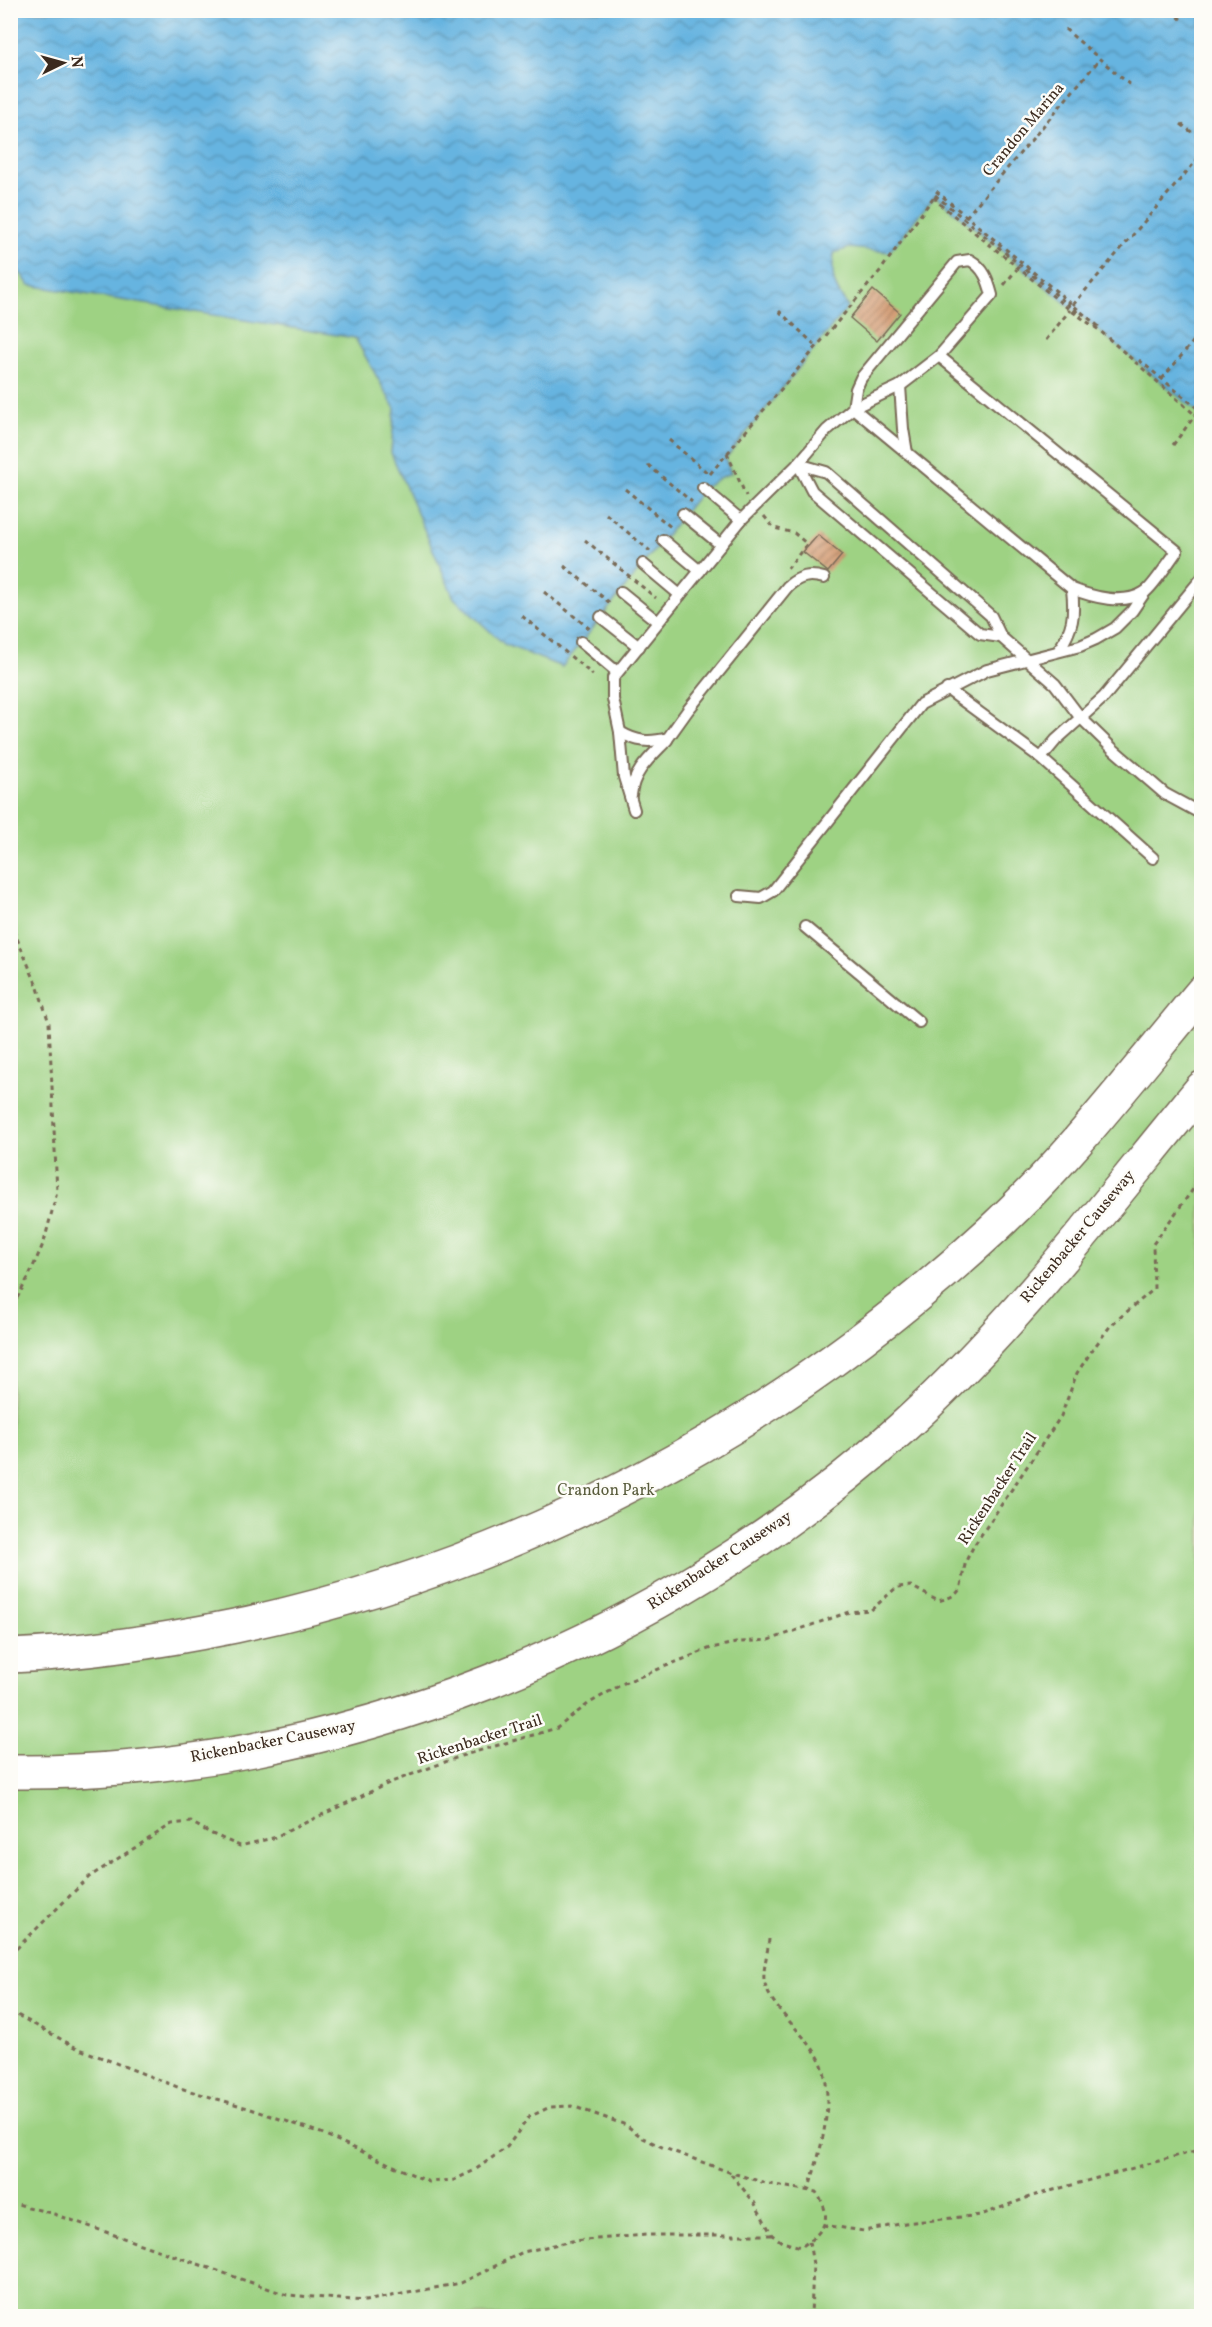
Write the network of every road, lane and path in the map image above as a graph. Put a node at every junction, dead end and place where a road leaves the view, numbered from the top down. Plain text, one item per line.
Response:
1 (1171, 10) edge
2 (1183, 21) dead end
3 (1065, 29) dead end
4 (1100, 59) junction
5 (1130, 85) dead end
6 (1181, 123) dead end
7 (1202, 140) edge
8 (1202, 154) edge
9 (966, 217) junction
10 (1022, 263) junction
11 (992, 295) junction
12 (1073, 305) junction
13 (1070, 310) dead end
14 (779, 311) dead end
15 (1202, 331) edge
16 (1046, 340) dead end
17 (816, 346) dead end
18 (939, 356) junction
19 (1139, 360) dead end
20 (1162, 379) junction
21 (900, 386) junction
22 (853, 408) junction
23 (1200, 411) edge
24 (669, 440) dead end
25 (1173, 445) dead end
26 (907, 453) junction
27 (798, 464) junction
28 (648, 465) dead end
29 (710, 474) junction
30 (719, 482) dead end
31 (703, 488) dead end
32 (626, 489) dead end
33 (756, 507) junction
34 (700, 508) dead end
35 (606, 514) dead end
36 (683, 514) dead end
37 (741, 520) junction
38 (678, 533) dead end
39 (585, 540) dead end
40 (663, 540) dead end
41 (722, 545) junction
42 (657, 557) dead end
43 (643, 564) dead end
44 (564, 566) dead end
45 (700, 571) junction
46 (785, 572) dead end
47 (824, 578) dead end
48 (1202, 578) edge
49 (1072, 589) junction
50 (544, 592) dead end
51 (621, 592) dead end
52 (1145, 592) junction
53 (680, 595) junction
54 (656, 598) dead end
55 (617, 609) dead end
56 (522, 616) dead end
57 (601, 617) dead end
58 (658, 622) junction
59 (597, 635) dead end
60 (1001, 637) junction
61 (581, 642) dead end
62 (639, 647) junction
63 (1059, 650) junction
64 (1026, 661) junction
65 (617, 672) junction
66 (593, 675) dead end
67 (947, 689) junction
68 (1080, 717) junction
69 (620, 732) junction
70 (668, 738) junction
71 (1041, 758) junction
72 (1202, 814) edge
73 (1153, 858) dead end
74 (739, 896) dead end
75 (10, 922) edge
76 (805, 927) dead end
77 (1202, 992) edge
78 (919, 1022) dead end
79 (1202, 1088) edge
80 (1202, 1177) edge
81 (10, 1311) edge
82 (10, 1656) edge
83 (10, 1772) edge
84 (769, 1939) dead end
85 (10, 1955) edge
86 (10, 2011) edge
87 (1202, 2149) edge
88 (729, 2172) junction
89 (808, 2191) junction
90 (10, 2202) edge
91 (823, 2225) junction
92 (772, 2235) junction
93 (809, 2242) junction
94 (811, 2316) edge

1 - 2 path
3 - 4 path
4 - 5 path
4 - 9 path, Crandon Marina
6 - 7 path
8 - 12 path
9 - 10 path
9 - 12 path
10 - 11 path
10 - 12 path
11 - 18 lane
11 - 22 lane
13 - 16 path
14 - 17 path
15 - 20 path
18 - 21 lane
18 - 52 lane
19 - 20 path
20 - 23 path
21 - 22 lane
21 - 26 lane
22 - 26 lane
22 - 27 lane
23 - 25 path
24 - 29 path
26 - 49 lane
27 - 33 lane
27 - 60 lane
27 - 60 lane
28 - 34 path
29 - 30 path
29 - 33 path
31 - 37 lane
32 - 38 path
33 - 37 lane
33 - 46 path
35 - 42 path
36 - 41 lane
37 - 41 lane
39 - 54 path
40 - 45 lane
41 - 45 lane
43 - 53 lane
44 - 55 path
45 - 53 lane
47 - 70 lane
48 - 68 lane
49 - 52 lane
49 - 63 lane
50 - 59 path
51 - 58 lane
52 - 63 lane
53 - 58 lane
56 - 66 path
57 - 62 lane
58 - 62 lane
60 - 64 lane
61 - 65 lane
62 - 65 lane
63 - 64 lane
64 - 67 lane
64 - 68 lane
65 - 69 lane
67 - 71 lane
67 - 74 lane
68 - 71 lane
68 - 72 lane
69 - 70 lane
69 - 70 lane
71 - 73 lane
75 - 81 path
76 - 78 lane
77 - 82 main road
79 - 83 main road, Rickenbacker Causeway
80 - 85 path, Rickenbacker Trail
84 - 89 path
86 - 88 path
87 - 91 path
88 - 89 path
88 - 92 path
89 - 91 path
90 - 92 path
91 - 93 path
92 - 93 path
93 - 94 path

